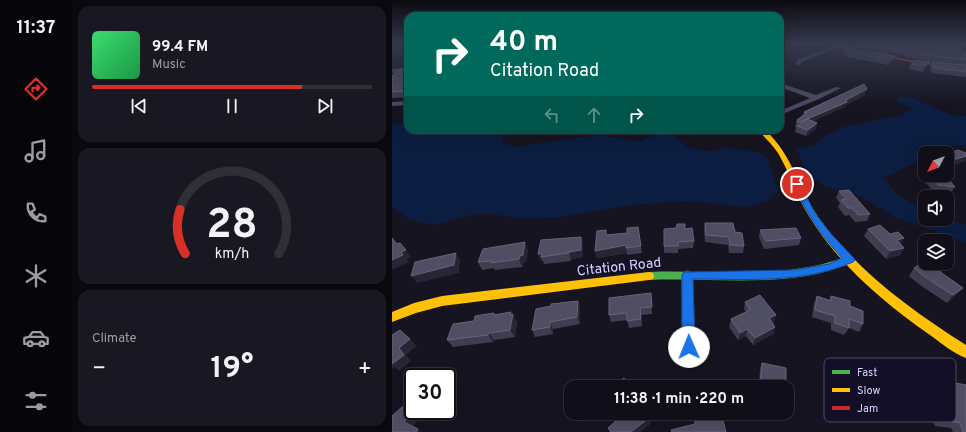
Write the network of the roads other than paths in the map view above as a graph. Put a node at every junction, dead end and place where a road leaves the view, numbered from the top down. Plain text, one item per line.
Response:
1 (934, 64) edge
2 (966, 67) edge
3 (404, 70) edge
4 (392, 71) edge
5 (784, 86) edge
6 (838, 88) dead end
7 (817, 98) junction
8 (404, 103) edge
9 (392, 104) edge
10 (784, 111) edge
11 (767, 134) edge
12 (849, 260) junction
13 (688, 275) junction
14 (392, 316) edge
15 (966, 352) edge
16 (689, 361) dead end

1 - 2 street
3 - 4 street
5 - 7 street
6 - 7 street
7 - 10 street
8 - 9 street
11 - 12 street
12 - 13 street, Citation Road
12 - 15 street
13 - 14 street, Citation Road
13 - 16 street

